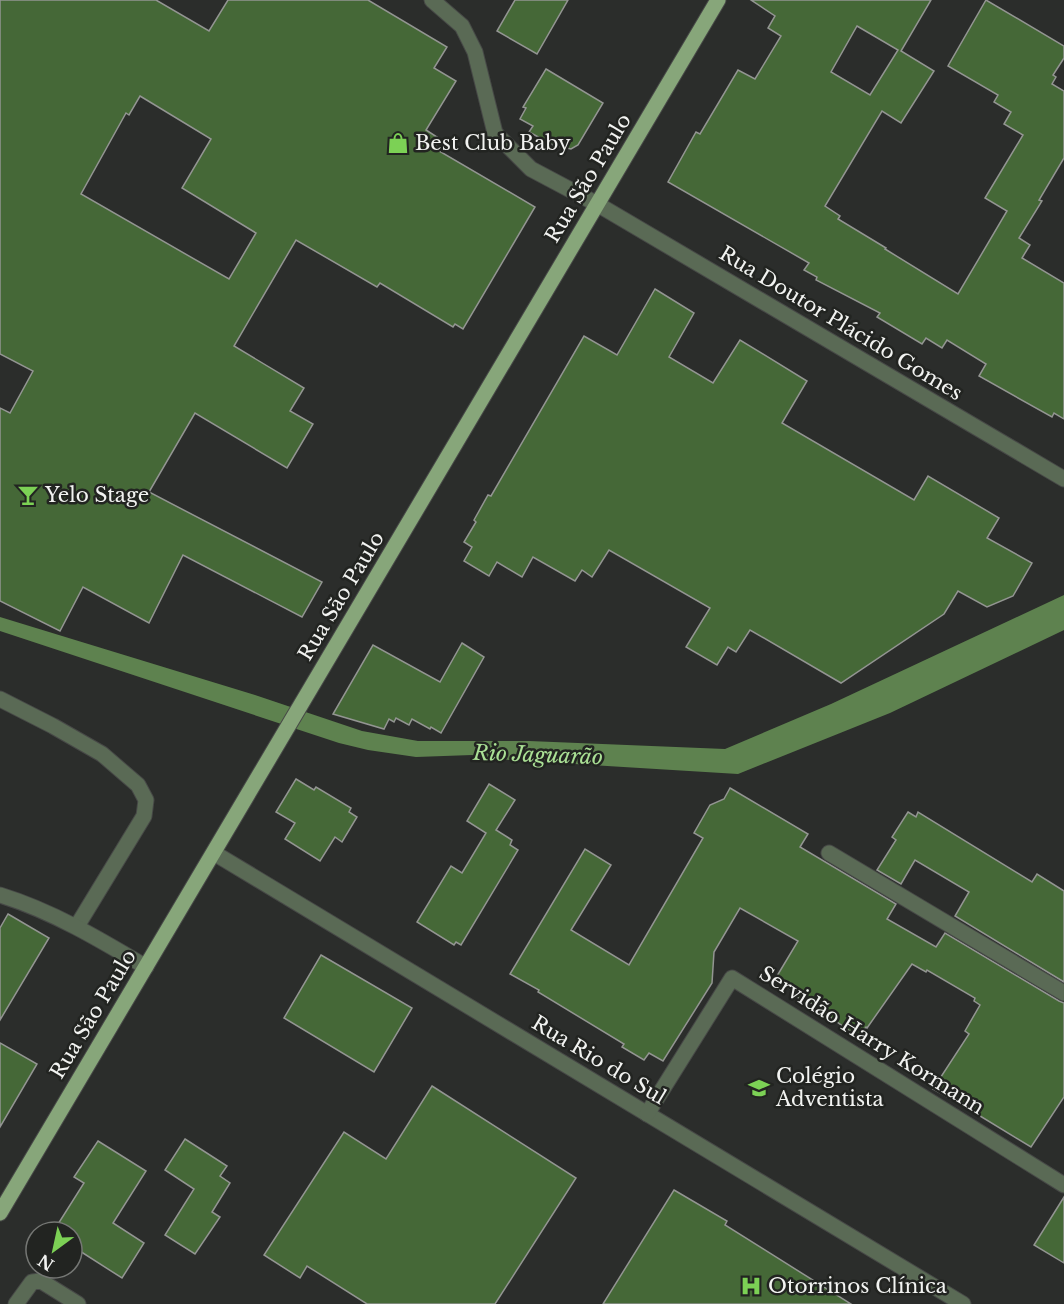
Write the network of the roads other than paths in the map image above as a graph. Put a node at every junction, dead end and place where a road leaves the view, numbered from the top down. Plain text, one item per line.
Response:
1 (432, 0) edge
2 (718, 0) edge
3 (597, 204) junction
4 (1064, 479) edge
5 (0, 699) edge
6 (213, 853) junction
7 (829, 854) dead end
8 (0, 895) edge
9 (76, 926) junction
10 (146, 967) junction
11 (1064, 993) edge
12 (647, 1114) junction
13 (1064, 1185) edge
14 (0, 1213) edge
15 (16, 1304) edge
16 (78, 1304) edge
17 (963, 1304) edge

1 - 3 street, Rua Doutor Plácido Gomes
2 - 3 main road, Rua São Paulo
3 - 4 street, Rua Doutor Plácido Gomes
3 - 6 main road, Rua São Paulo
5 - 9 street
6 - 10 main road, Rua São Paulo
6 - 12 street, Rua Rio do Sul
7 - 11 street
8 - 9 street
9 - 10 street
10 - 14 main road, Rua São Paulo
12 - 13 street, Servidão Harry Kormann
12 - 17 street, Rua Rio do Sul
15 - 16 street

